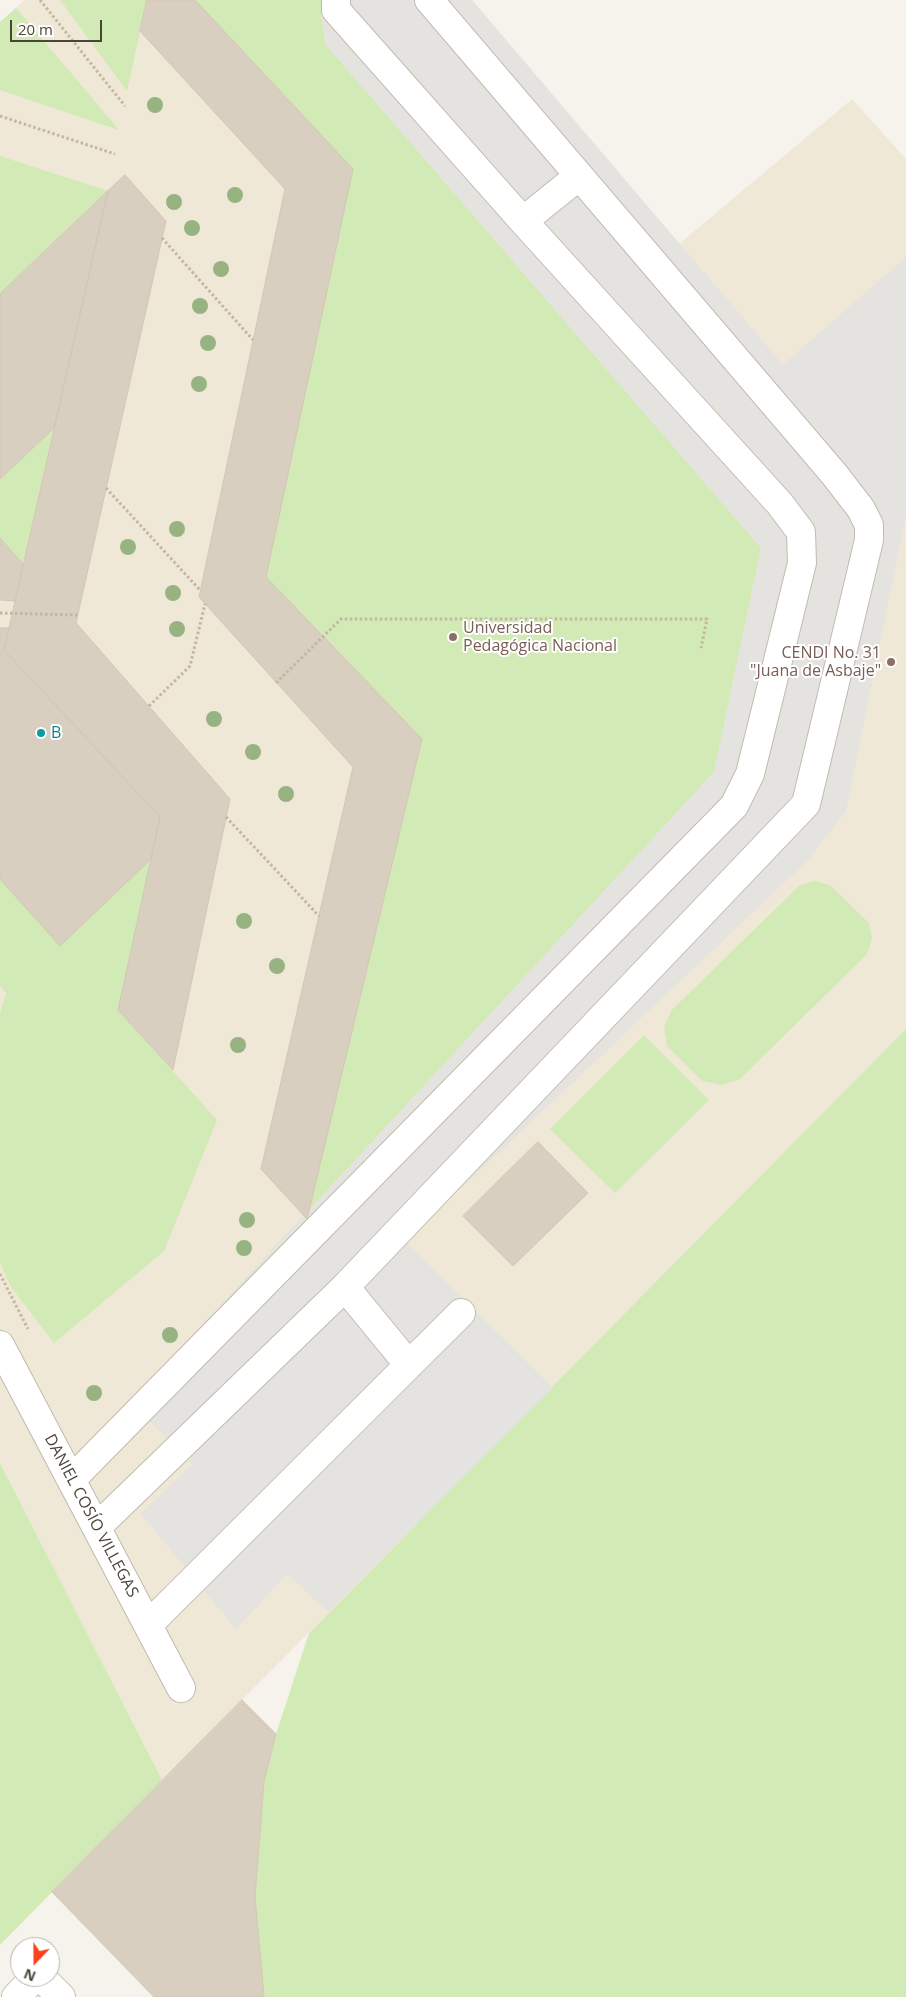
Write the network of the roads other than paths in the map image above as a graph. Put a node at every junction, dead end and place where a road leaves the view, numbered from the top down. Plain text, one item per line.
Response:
1 (336, 0) edge
2 (429, 0) edge
3 (579, 176) junction
4 (523, 221) junction
5 (345, 1287) junction
6 (461, 1313) dead end
7 (0, 1345) edge
8 (409, 1365) junction
9 (72, 1480) junction
10 (97, 1527) junction
11 (148, 1625) junction
12 (181, 1688) dead end
13 (26, 1987) edge
14 (50, 1987) edge
15 (16, 1997) edge
16 (61, 1997) edge

1 - 4 lane
2 - 3 lane
3 - 4 lane
3 - 5 lane
4 - 9 lane
5 - 8 lane
5 - 10 lane
6 - 8 lane
7 - 9 lane, DANIEL COSÍO VILLEGAS
8 - 11 lane
9 - 10 lane, DANIEL COSÍO VILLEGAS
10 - 11 lane, DANIEL COSÍO VILLEGAS
11 - 12 lane, DANIEL COSÍO VILLEGAS
13 - 15 lane
14 - 16 lane

